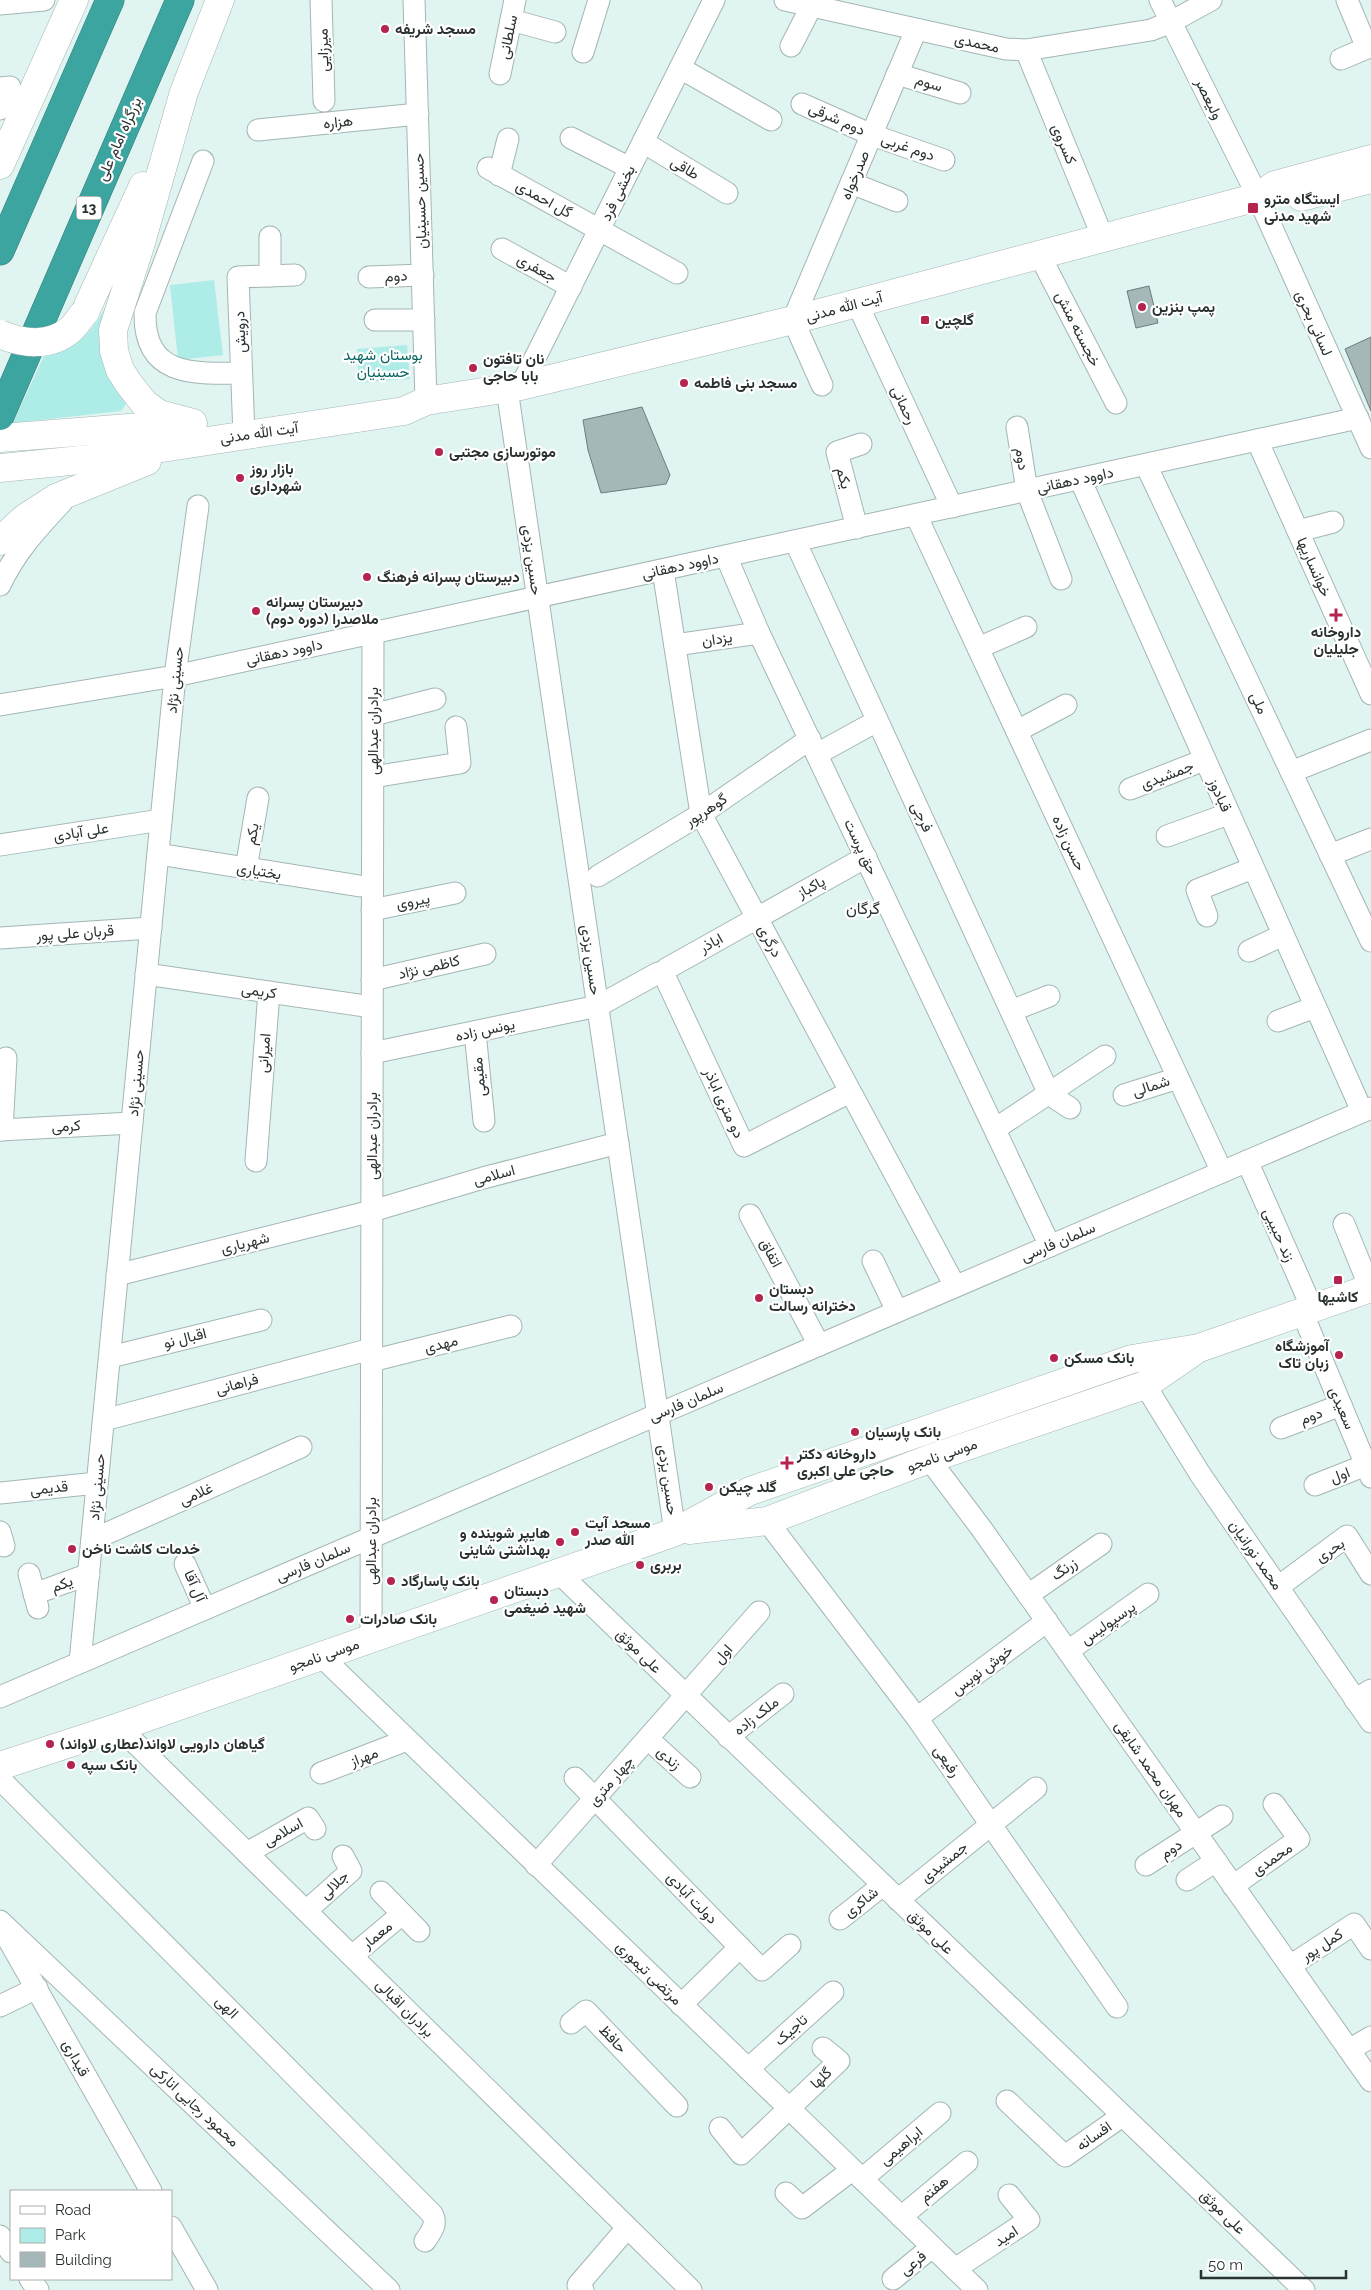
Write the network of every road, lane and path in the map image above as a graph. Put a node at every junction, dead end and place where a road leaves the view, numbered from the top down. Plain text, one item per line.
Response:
1 (44, 0) edge
2 (74, 0) edge
3 (110, 0) edge
4 (180, 0) edge
5 (220, 0) edge
6 (322, 0) edge
7 (414, 0) edge
8 (599, 0) edge
9 (714, 0) edge
10 (785, 0) edge
11 (1160, 0) edge
12 (1210, 0) edge
13 (1347, 0) edge
14 (0, 4) edge
15 (812, 5) junction
16 (513, 10) edge
17 (1171, 22) junction
18 (916, 30) junction
19 (555, 32) dead end
20 (790, 46) dead end
21 (1026, 50) junction
22 (583, 52) dead end
23 (1341, 59) dead end
24 (680, 68) junction
25 (500, 74) dead end
26 (897, 74) junction
27 (0, 88) edge
28 (184, 92) junction
29 (960, 93) dead end
30 (324, 101) dead end
31 (802, 104) dead end
32 (0, 110) edge
33 (418, 114) junction
34 (771, 120) dead end
35 (258, 130) dead end
36 (872, 135) junction
37 (571, 138) dead end
38 (508, 139) dead end
39 (643, 142) junction
40 (1371, 159) edge
41 (944, 160) dead end
42 (203, 161) dead end
43 (0, 165) edge
44 (630, 168) junction
45 (1371, 179) edge
46 (851, 184) junction
47 (727, 193) dead end
48 (1258, 198) junction
49 (897, 201) dead end
50 (599, 230) junction
51 (270, 236) dead end
52 (1104, 238) junction
53 (502, 249) dead end
54 (0, 251) edge
55 (1040, 256) junction
56 (677, 273) dead end
57 (295, 275) dead end
58 (422, 275) junction
59 (270, 276) junction
60 (369, 277) dead end
61 (571, 287) junction
62 (857, 303) junction
63 (375, 320) dead end
64 (424, 320) junction
65 (794, 320) junction
66 (0, 334) edge
67 (241, 373) junction
68 (822, 385) dead end
69 (514, 388) junction
70 (426, 401) junction
71 (1116, 404) dead end
72 (0, 416) edge
73 (1358, 418) junction
74 (243, 427) junction
75 (1018, 427) dead end
76 (195, 433) junction
77 (0, 438) edge
78 (1257, 440) junction
79 (861, 444) dead end
80 (1371, 448) edge
81 (1146, 465) junction
82 (0, 468) edge
83 (1080, 479) junction
84 (1027, 491) junction
85 (72, 492) junction
86 (198, 506) dead end
87 (952, 507) junction
88 (916, 515) junction
89 (1333, 522) dead end
90 (857, 528) junction
91 (1298, 531) junction
92 (0, 541) edge
93 (795, 541) junction
94 (726, 556) junction
95 (663, 570) junction
96 (1061, 579) dead end
97 (0, 585) edge
98 (537, 597) junction
99 (1026, 627) dead end
100 (373, 633) junction
101 (759, 633) junction
102 (675, 645) junction
103 (978, 648) junction
104 (175, 676) junction
105 (1371, 694) edge
106 (435, 699) dead end
107 (0, 705) edge
108 (1066, 705) dead end
109 (373, 715) junction
110 (877, 721) junction
111 (456, 727) dead end
112 (1017, 732) junction
113 (1371, 740) edge
114 (813, 747) junction
115 (1204, 760) junction
116 (1291, 772) junction
117 (372, 777) junction
118 (1130, 789) dead end
119 (258, 798) dead end
120 (702, 814) junction
121 (1228, 814) junction
122 (161, 820) junction
123 (1167, 836) dead end
124 (1371, 840) edge
125 (0, 844) edge
126 (158, 854) junction
127 (1330, 855) junction
128 (866, 857) junction
129 (1253, 868) junction
130 (246, 870) junction
131 (598, 876) dead end
132 (360, 886) dead end
133 (455, 893) dead end
134 (372, 910) junction
135 (1207, 916) dead end
136 (757, 918) junction
137 (151, 928) junction
138 (1283, 935) junction
139 (0, 937) edge
140 (1370, 937) edge
141 (1249, 951) dead end
142 (485, 954) dead end
143 (663, 973) junction
144 (146, 974) junction
145 (372, 980) junction
146 (269, 992) junction
147 (1049, 996) dead end
148 (598, 1006) junction
149 (1315, 1007) junction
150 (372, 1008) junction
151 (1011, 1011) junction
152 (1278, 1021) dead end
153 (475, 1032) junction
154 (372, 1053) junction
155 (1105, 1056) dead end
156 (6, 1058) dead end
157 (1178, 1078) junction
158 (850, 1092) junction
159 (1049, 1094) junction
160 (1124, 1095) dead end
161 (1070, 1108) dead end
162 (1366, 1110) edge
163 (484, 1121) dead end
164 (132, 1123) junction
165 (994, 1129) junction
166 (1, 1130) edge
167 (618, 1143) junction
168 (256, 1161) dead end
169 (1247, 1161) junction
170 (1222, 1172) junction
171 (372, 1211) junction
172 (750, 1214) dead end
173 (1344, 1224) dead end
174 (1050, 1246) junction
175 (873, 1261) dead end
176 (117, 1276) junction
177 (955, 1286) junction
178 (1370, 1288) edge
179 (1307, 1310) junction
180 (897, 1311) junction
181 (261, 1320) dead end
182 (511, 1326) dead end
183 (819, 1345) junction
184 (1199, 1348) junction
185 (371, 1355) junction
186 (110, 1357) junction
187 (1145, 1385) junction
188 (1341, 1404) junction
189 (658, 1414) junction
190 (104, 1420) junction
191 (1281, 1428) dead end
192 (920, 1432) junction
193 (301, 1448) dead end
194 (929, 1458) junction
195 (1368, 1471) edge
196 (98, 1484) junction
197 (1315, 1485) dead end
198 (0, 1493) edge
199 (767, 1521) junction
200 (675, 1532) junction
201 (371, 1537) junction
202 (92, 1540) junction
203 (1101, 1544) dead end
204 (185, 1564) dead end
205 (559, 1573) junction
206 (89, 1574) junction
207 (1371, 1574) edge
208 (1278, 1587) junction
209 (34, 1592) dead end
210 (1148, 1594) dead end
211 (1028, 1595) junction
212 (205, 1609) junction
213 (760, 1612) dead end
214 (1047, 1621) junction
215 (371, 1638) junction
216 (1068, 1652) junction
217 (321, 1656) junction
218 (80, 1662) junction
219 (783, 1694) dead end
220 (1363, 1695) edge
221 (686, 1696) junction
222 (0, 1697) edge
223 (917, 1718) junction
224 (1371, 1722) edge
225 (119, 1727) junction
226 (728, 1737) junction
227 (648, 1739) junction
228 (406, 1740) junction
229 (0, 1766) edge
230 (321, 1774) dead end
231 (690, 1777) dead end
232 (575, 1778) dead end
233 (0, 1779) edge
234 (1036, 1788) dead end
235 (595, 1799) junction
236 (1274, 1804) dead end
237 (1222, 1816) dead end
238 (991, 1825) junction
239 (315, 1829) dead end
240 (1196, 1833) junction
241 (246, 1853) junction
242 (343, 1856) dead end
243 (1216, 1861) junction
244 (536, 1865) junction
245 (1146, 1865) dead end
246 (1188, 1880) dead end
247 (883, 1885) junction
248 (1233, 1886) junction
249 (381, 1892) dead end
250 (898, 1900) junction
251 (306, 1911) junction
252 (402, 1914) junction
253 (840, 1918) dead end
254 (0, 1923) edge
255 (419, 1931) dead end
256 (790, 1945) dead end
257 (740, 1947) junction
258 (1371, 1948) edge
259 (352, 1956) junction
260 (1290, 1966) junction
261 (37, 1988) junction
262 (833, 1992) dead end
263 (681, 2005) junction
264 (0, 2006) edge
265 (1117, 2007) dead end
266 (571, 2023) dead end
267 (1371, 2037) edge
268 (823, 2048) dead end
269 (1349, 2050) junction
270 (748, 2069) junction
271 (1371, 2081) edge
272 (1007, 2101) dead end
273 (677, 2106) dead end
274 (789, 2109) junction
275 (940, 2113) dead end
276 (1122, 2116) junction
277 (720, 2128) dead end
278 (967, 2162) dead end
279 (857, 2174) junction
280 (150, 2190) edge
281 (786, 2193) dead end
282 (1009, 2195) dead end
283 (901, 2217) junction
284 (627, 2228) junction
285 (172, 2229) edge
286 (0, 2236) edge
287 (425, 2242) dead end
288 (932, 2247) junction
289 (10, 2251) edge
290 (955, 2269) junction
291 (893, 2279) dead end
292 (207, 2290) edge
293 (389, 2290) edge
294 (583, 2290) edge
295 (691, 2290) edge
296 (977, 2290) edge
297 (1304, 2290) edge

1 - 14 street
2 - 43 main road
3 - 54 highway
4 - 72 highway, بزرگراه امام علی / 13
5 - 28 main road
6 - 30 street, میرزایی
7 - 33 street, حسین حسینیان
8 - 22 street
9 - 24 street, بخشی فرد
10 - 15 street, محمدی
11 - 17 street, ولیعصر
12 - 17 street, محمدی
13 - 23 street
15 - 18 street, محمدی
15 - 20 street
16 - 19 street
16 - 25 street, سلطانی
17 - 21 street, محمدی
17 - 48 street, ولیعصر
18 - 21 street, محمدی
18 - 26 street, صدرخواه
21 - 52 street, کسروی
24 - 34 street
24 - 39 street, بخشی فرد
26 - 29 street, سوم
26 - 36 street, صدرخواه
27 - 32 street
28 - 66 main road, bridge
28 - 76 main road
31 - 36 street, دوم شرقی
33 - 35 street, هزاره
33 - 58 street, حسین حسینیان
36 - 41 street, دوم غربی
36 - 46 street, صدرخواه
37 - 44 street
38 - 50 street, گل احمدی
39 - 44 street, بخشی فرد
39 - 47 street, طاقی
40 - 48 main road, آیت الله مدنی
42 - 67 street
44 - 50 street, بخشی فرد
45 - 48 main road, آیت الله مدنی
46 - 49 street
46 - 65 street, صدرخواه
48 - 52 main road, آیت الله مدنی
48 - 73 street, لسانی بحری
50 - 56 street, گل احمدی
50 - 61 street, بخشی فرد
51 - 59 street
52 - 55 main road, آیت الله مدنی
53 - 61 street, جعفری
55 - 62 main road, آیت الله مدنی
55 - 71 street, خجسته منش
57 - 59 street, درویش
58 - 60 street, دوم
58 - 64 street, حسین حسینیان
59 - 67 street, درویش
61 - 69 street, بخشی فرد
62 - 65 main road, آیت الله مدنی
62 - 87 street, رحمانی
63 - 64 street
64 - 70 street, حسین حسینیان
65 - 68 street
65 - 69 main road, آیت الله مدنی
67 - 74 street, درویش
69 - 70 main road, آیت الله مدنی
69 - 98 street, حسین یزدی
70 - 74 main road, آیت الله مدنی
73 - 78 street, داوود دهقانی
73 - 80 street, لسانی بحری
74 - 76 main road, آیت الله مدنی
75 - 84 street, دوم
76 - 77 main road, آیت الله مدنی
76 - 82 main road, آیت الله مدنی
76 - 85 main road
78 - 81 street, داوود دهقانی
78 - 91 street, خوانساریها
79 - 90 street, یکم
81 - 83 street, داوود دهقانی
81 - 116 street, ملی
83 - 84 street, داوود دهقانی
83 - 115 street, قبادوز
84 - 87 street, داوود دهقانی
84 - 96 street, دوم
85 - 92 main road
85 - 97 street
86 - 104 street, حسینی نژاد
87 - 88 street, داوود دهقانی
88 - 90 street, داوود دهقانی
88 - 103 street, حسن زاده
89 - 91 street
90 - 93 street, داوود دهقانی
91 - 105 street, خوانساریها
93 - 94 street, داوود دهقانی
93 - 110 street, فرجی
94 - 95 street, داوود دهقانی
94 - 101 street, حق پرست
95 - 98 street, داوود دهقانی
95 - 102 street, درگری
98 - 100 street, داوود دهقانی
98 - 148 street, حسین یزدی
99 - 103 street
100 - 104 street, داوود دهقانی
100 - 109 street, برادران عبدالهی
101 - 102 street, یزدان
101 - 114 street, حق پرست
102 - 120 street, درگری
103 - 112 street, حسن زاده
104 - 107 street, داوود دهقانی
104 - 122 street, حسینی نژاد
106 - 109 street
108 - 112 street
109 - 117 street, برادران عبدالهی
110 - 114 street, گوهرپور
110 - 151 street, فرجی
111 - 117 street
112 - 157 street, حسن زاده
113 - 116 street
114 - 120 street, گوهرپور
114 - 128 street, حق پرست
115 - 118 street, جمشیدی
115 - 121 street, قبادوز
116 - 127 street, ملی
117 - 134 street, برادران عبدالهی
119 - 130 street, یکم
120 - 131 street, گوهرپور
120 - 136 street, درگری
121 - 123 street
121 - 129 street, قبادوز
122 - 125 street, علی آبادی
122 - 126 street, حسینی نژاد
124 - 127 street
126 - 130 street, بختیاری
126 - 137 street, حسینی نژاد
127 - 140 street, ملی
128 - 136 street, پاکباز
128 - 165 street, حق پرست
129 - 135 street
129 - 138 street, قبادوز
130 - 132 street, بختیاری
133 - 134 street, پیروی
134 - 145 street, برادران عبدالهی
136 - 143 street, اباذر
136 - 158 street, درگری
137 - 139 street, قربان علی پور
137 - 144 street, حسینی نژاد
138 - 141 street
138 - 149 street, قبادوز
142 - 145 street, کاظمی نژاد
143 - 148 street, اباذر
143 - 158 street, دو متری اباذر
144 - 146 street, کریمی
144 - 164 street, حسینی نژاد
145 - 150 street, برادران عبدالهی
146 - 150 street, کریمی
146 - 168 street, امیرانی
147 - 151 street
148 - 153 street, یونس زاده
148 - 167 street, حسین یزدی
149 - 152 street
149 - 162 street, قبادوز
150 - 154 street, برادران عبدالهی
151 - 159 street, فرجی
153 - 154 street, یونس زاده
153 - 163 street, مقیمی
154 - 171 street, برادران عبدالهی
155 - 159 street
156 - 166 street
157 - 160 street, شمالی
157 - 170 street, حسن زاده
158 - 177 street, درگری
159 - 161 street
159 - 165 street
162 - 169 street, سلمان فارسی
164 - 166 street, کرمی
164 - 176 street, حسینی نژاد
165 - 174 street, حق پرست
167 - 171 street, اسلامی
167 - 189 street, حسین یزدی
169 - 170 street, سلمان فارسی
169 - 179 street, زند حبیبی
170 - 174 street, سلمان فارسی
171 - 176 street, شهریاری
171 - 185 street, برادران عبدالهی
172 - 183 street, اتفاق
173 - 178 street
174 - 177 street, سلمان فارسی
175 - 180 street
176 - 186 street, حسینی نژاد
177 - 180 street, سلمان فارسی
178 - 179 main road, موسی نامجو
179 - 184 main road, موسی نامجو
179 - 188 street, سعیدی
180 - 183 street, سلمان فارسی
181 - 186 street, اقبال نو
182 - 185 street, مهدی
183 - 189 street, سلمان فارسی
184 - 187 main road, موسی نامجو
184 - 192 main road, موسی نامجو
185 - 190 street, فراهانی
185 - 201 street, برادران عبدالهی
186 - 190 street, حسینی نژاد
187 - 194 main road, موسی نامجو
187 - 208 street, محمد نورانیان
188 - 191 street, دوم
188 - 195 street, سعیدی
189 - 200 street, حسین یزدی
189 - 201 street, سلمان فارسی
190 - 196 street, حسینی نژاد
192 - 194 main road
192 - 200 main road, موسی نامجو
193 - 202 street, غلامی
194 - 199 main road, موسی نامجو
194 - 211 street, مهران محمد شایقی
195 - 197 street, اول
196 - 198 street, قدیمی
196 - 202 street, حسینی نژاد
199 - 200 main road, موسی نامجو
199 - 223 street, رفیعی
200 - 205 main road, موسی نامجو
201 - 212 street, سلمان فارسی
201 - 215 street, برادران عبدالهی
202 - 206 street, حسینی نژاد
203 - 211 street, زرنگ
204 - 212 street, آل آقا
205 - 215 main road, موسی نامجو
205 - 221 street, علی موثق
206 - 209 street, یکم
206 - 218 street, حسینی نژاد
207 - 208 street, بحری
208 - 220 street, محمد نورانیان
210 - 216 street, پرسپولیس
211 - 214 street, مهران محمد شایقی
212 - 218 street, سلمان فارسی
213 - 221 street, اول
214 - 216 street, مهران محمد شایقی
214 - 223 street, خوش نویس
215 - 217 main road, موسی نامجو
216 - 240 street, مهران محمد شایقی
217 - 225 main road, موسی نامجو
217 - 228 street, مرتضی تیموری
218 - 222 street, سلمان فارسی
219 - 226 street, ملک زاده
220 - 224 street, محمد نورانیان
221 - 226 street, علی موثق
221 - 227 street, چهار متری
223 - 238 street, رفیعی
225 - 229 main road, موسی نامجو
225 - 241 street, برادران اقبالی
226 - 247 street, علی موثق
227 - 231 street, زندی
227 - 235 street, چهار متری
228 - 230 street, مهراز
228 - 244 street, مرتضی تیموری
232 - 235 street, دولت آبادی
233 - 287 street, الهی
234 - 238 street, جمشیدی
235 - 244 street, چهار متری
235 - 257 street, دولت آبادی
236 - 248 street, محمدی
237 - 240 street, دوم
238 - 250 street, جمشیدی
238 - 265 street, رفیعی
239 - 241 street, اسلامی
240 - 243 street, مهران محمد شایقی
240 - 245 street, دوم
241 - 251 street, برادران اقبالی
242 - 251 street, جلالی
243 - 246 street
243 - 248 street, مهران محمد شایقی
244 - 263 street, مرتضی تیموری
247 - 250 street, علی موثق
247 - 253 street, شاکری
248 - 260 street, مهران محمد شایقی
249 - 252 street
250 - 276 street, علی موثق
251 - 259 street, برادران اقبالی
252 - 255 street
252 - 259 street, معمار
254 - 261 street, قیداری
254 - 293 street, محمود رجایی انارکی
256 - 257 street, دولت آبادی
257 - 263 street
258 - 260 street, کمل پور
259 - 284 street, برادران اقبالی
260 - 269 street, مهران محمد شایقی
261 - 264 street
261 - 280 street, قیداری
262 - 270 street, تاجیک
263 - 270 street, مرتضی تیموری
266 - 273 street, حافظ
267 - 269 street
268 - 274 street, گلها
269 - 271 street, مهران محمد شایقی
270 - 274 street, مرتضی تیموری
272 - 276 street, افسانه
274 - 277 street
274 - 279 street, مرتضی تیموری
275 - 279 street, ابراهیمی
276 - 297 street, علی موثق
278 - 283 street, هفتم
279 - 281 street, ابراهیمی
279 - 283 street, مرتضی تیموری
282 - 290 street, امید
283 - 288 street, مرتضی تیموری
284 - 294 street
284 - 295 street, برادران اقبالی
285 - 292 street
286 - 289 street
288 - 290 street, مرتضی تیموری
288 - 291 street, فرعی
290 - 296 street, مرتضی تیموری

